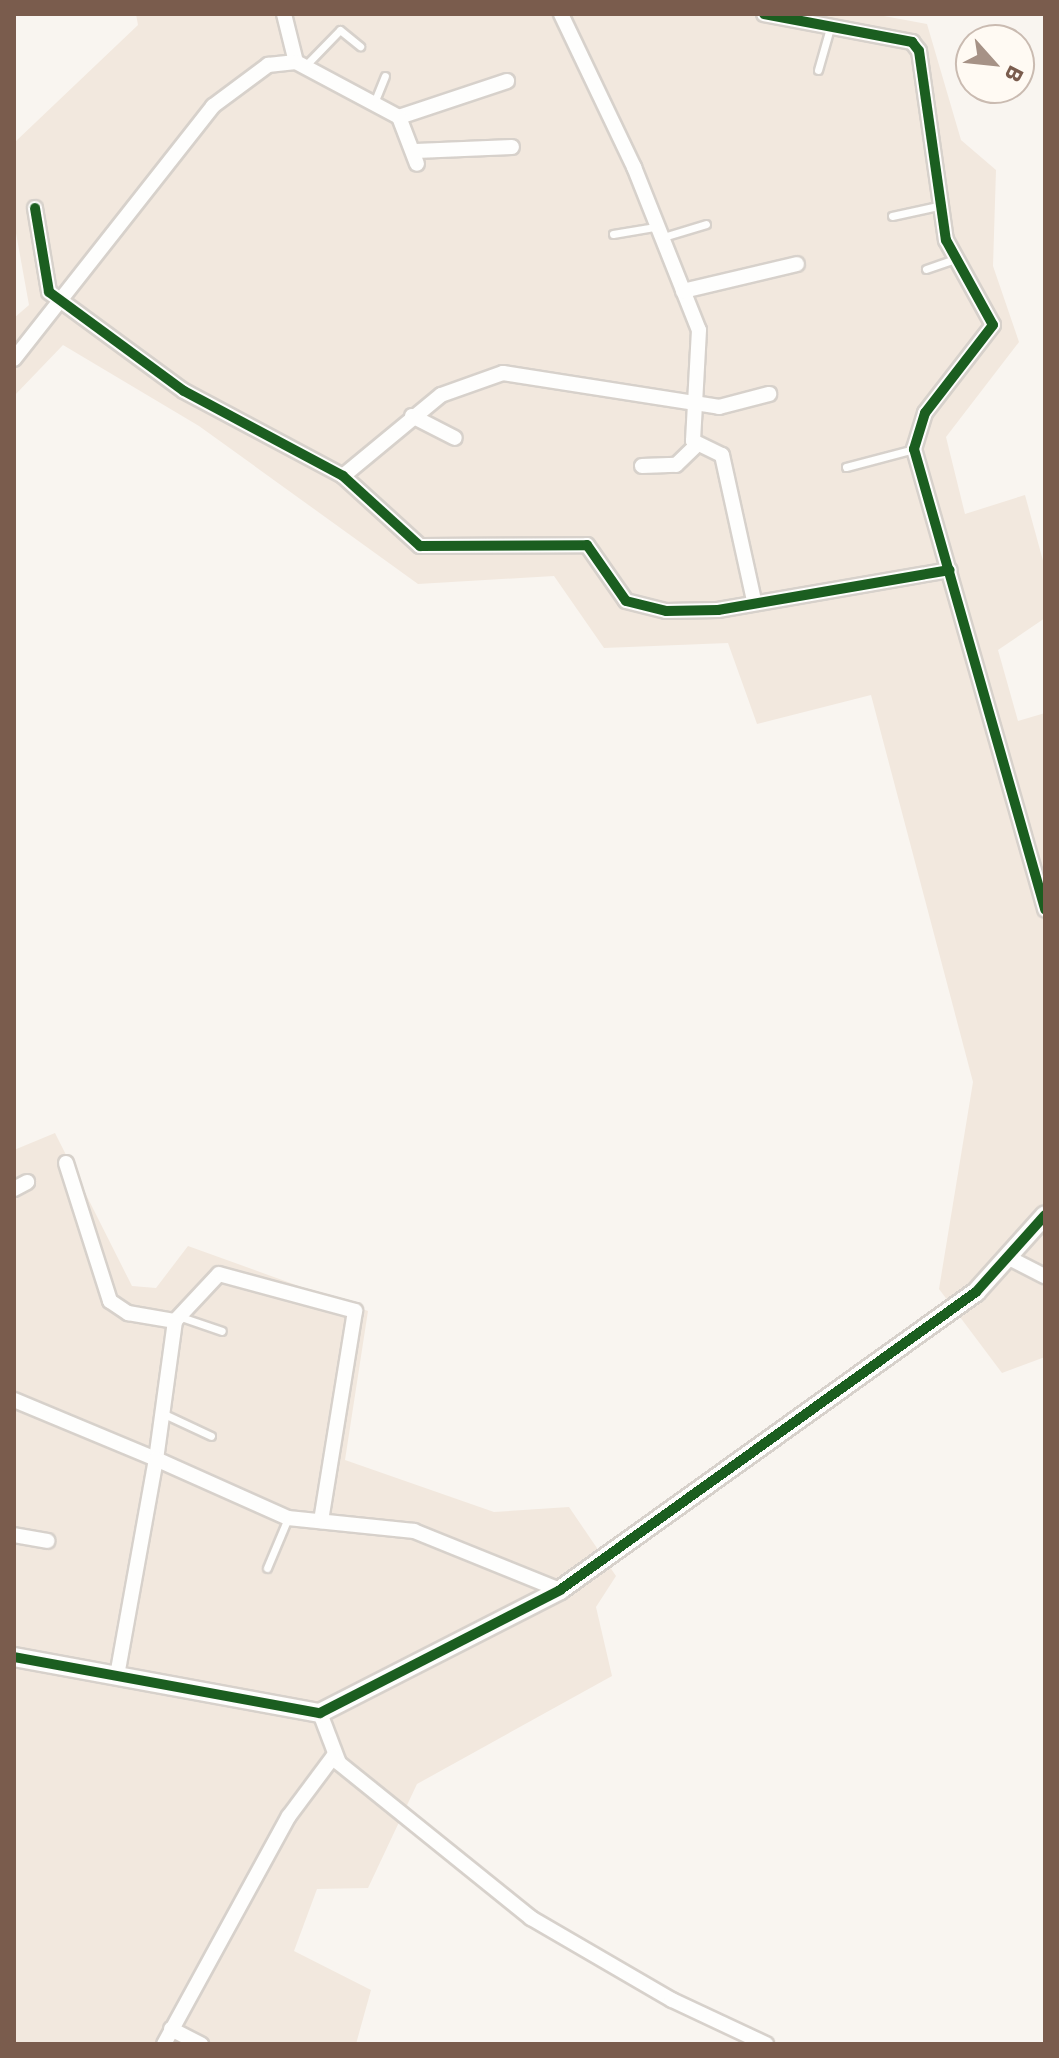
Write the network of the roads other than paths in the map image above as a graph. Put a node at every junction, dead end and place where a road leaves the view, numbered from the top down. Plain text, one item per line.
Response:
1 (284, 14) edge
2 (561, 14) edge
3 (764, 14) edge
4 (831, 26) junction
5 (360, 46) dead end
6 (300, 64) junction
7 (818, 70) dead end
8 (385, 76) dead end
9 (507, 81) dead end
10 (374, 103) junction
11 (399, 117) junction
12 (512, 147) dead end
13 (938, 206) junction
14 (35, 208) dead end
15 (892, 216) dead end
16 (706, 224) dead end
17 (656, 233) junction
18 (613, 234) dead end
19 (955, 259) junction
20 (797, 264) dead end
21 (926, 269) dead end
22 (683, 291) junction
23 (64, 304) junction
24 (14, 359) edge
25 (769, 394) dead end
26 (697, 403) junction
27 (412, 416) junction
28 (455, 438) dead end
29 (696, 446) junction
30 (914, 449) junction
31 (642, 466) dead end
32 (846, 467) dead end
33 (343, 476) junction
34 (950, 570) junction
35 (754, 600) junction
36 (1045, 910) edge
37 (66, 1163) dead end
38 (1045, 1215) edge
39 (1011, 1259) junction
40 (1045, 1276) edge
41 (178, 1319) junction
42 (222, 1331) dead end
43 (14, 1400) edge
44 (162, 1413) junction
45 (211, 1436) dead end
46 (156, 1459) junction
47 (288, 1518) junction
48 (321, 1521) junction
49 (14, 1535) edge
50 (47, 1541) dead end
51 (267, 1568) dead end
52 (560, 1590) junction
53 (14, 1657) edge
54 (117, 1676) junction
55 (320, 1713) junction
56 (333, 1757) junction
57 (171, 2029) junction
58 (164, 2044) edge
59 (201, 2044) edge
60 (766, 2044) edge

1 - 6 street
2 - 17 street
3 - 4 street
4 - 7 lane
4 - 13 street
5 - 6 lane
6 - 10 street
6 - 23 street
8 - 10 lane
9 - 11 street
10 - 11 street
11 - 12 street
13 - 15 lane
13 - 19 street
14 - 23 street
16 - 17 lane
17 - 18 lane
17 - 22 street
19 - 21 lane
19 - 30 street
20 - 22 street
22 - 26 street
23 - 24 street
23 - 33 street
25 - 26 street
26 - 27 street
26 - 29 street
27 - 28 street
27 - 33 street
29 - 31 street
29 - 35 street
30 - 32 lane
30 - 34 street
33 - 35 street
34 - 35 street
34 - 36 street
37 - 41 street
38 - 39 street
39 - 40 street
39 - 52 street
41 - 42 lane
41 - 44 street
41 - 48 street
43 - 46 street
44 - 45 lane
44 - 46 street
46 - 47 street
46 - 54 street
47 - 48 street
47 - 51 lane
48 - 52 street
49 - 50 street
52 - 55 street
53 - 54 street
54 - 55 street
55 - 56 street
56 - 57 street
56 - 60 street
57 - 58 street
57 - 59 street

